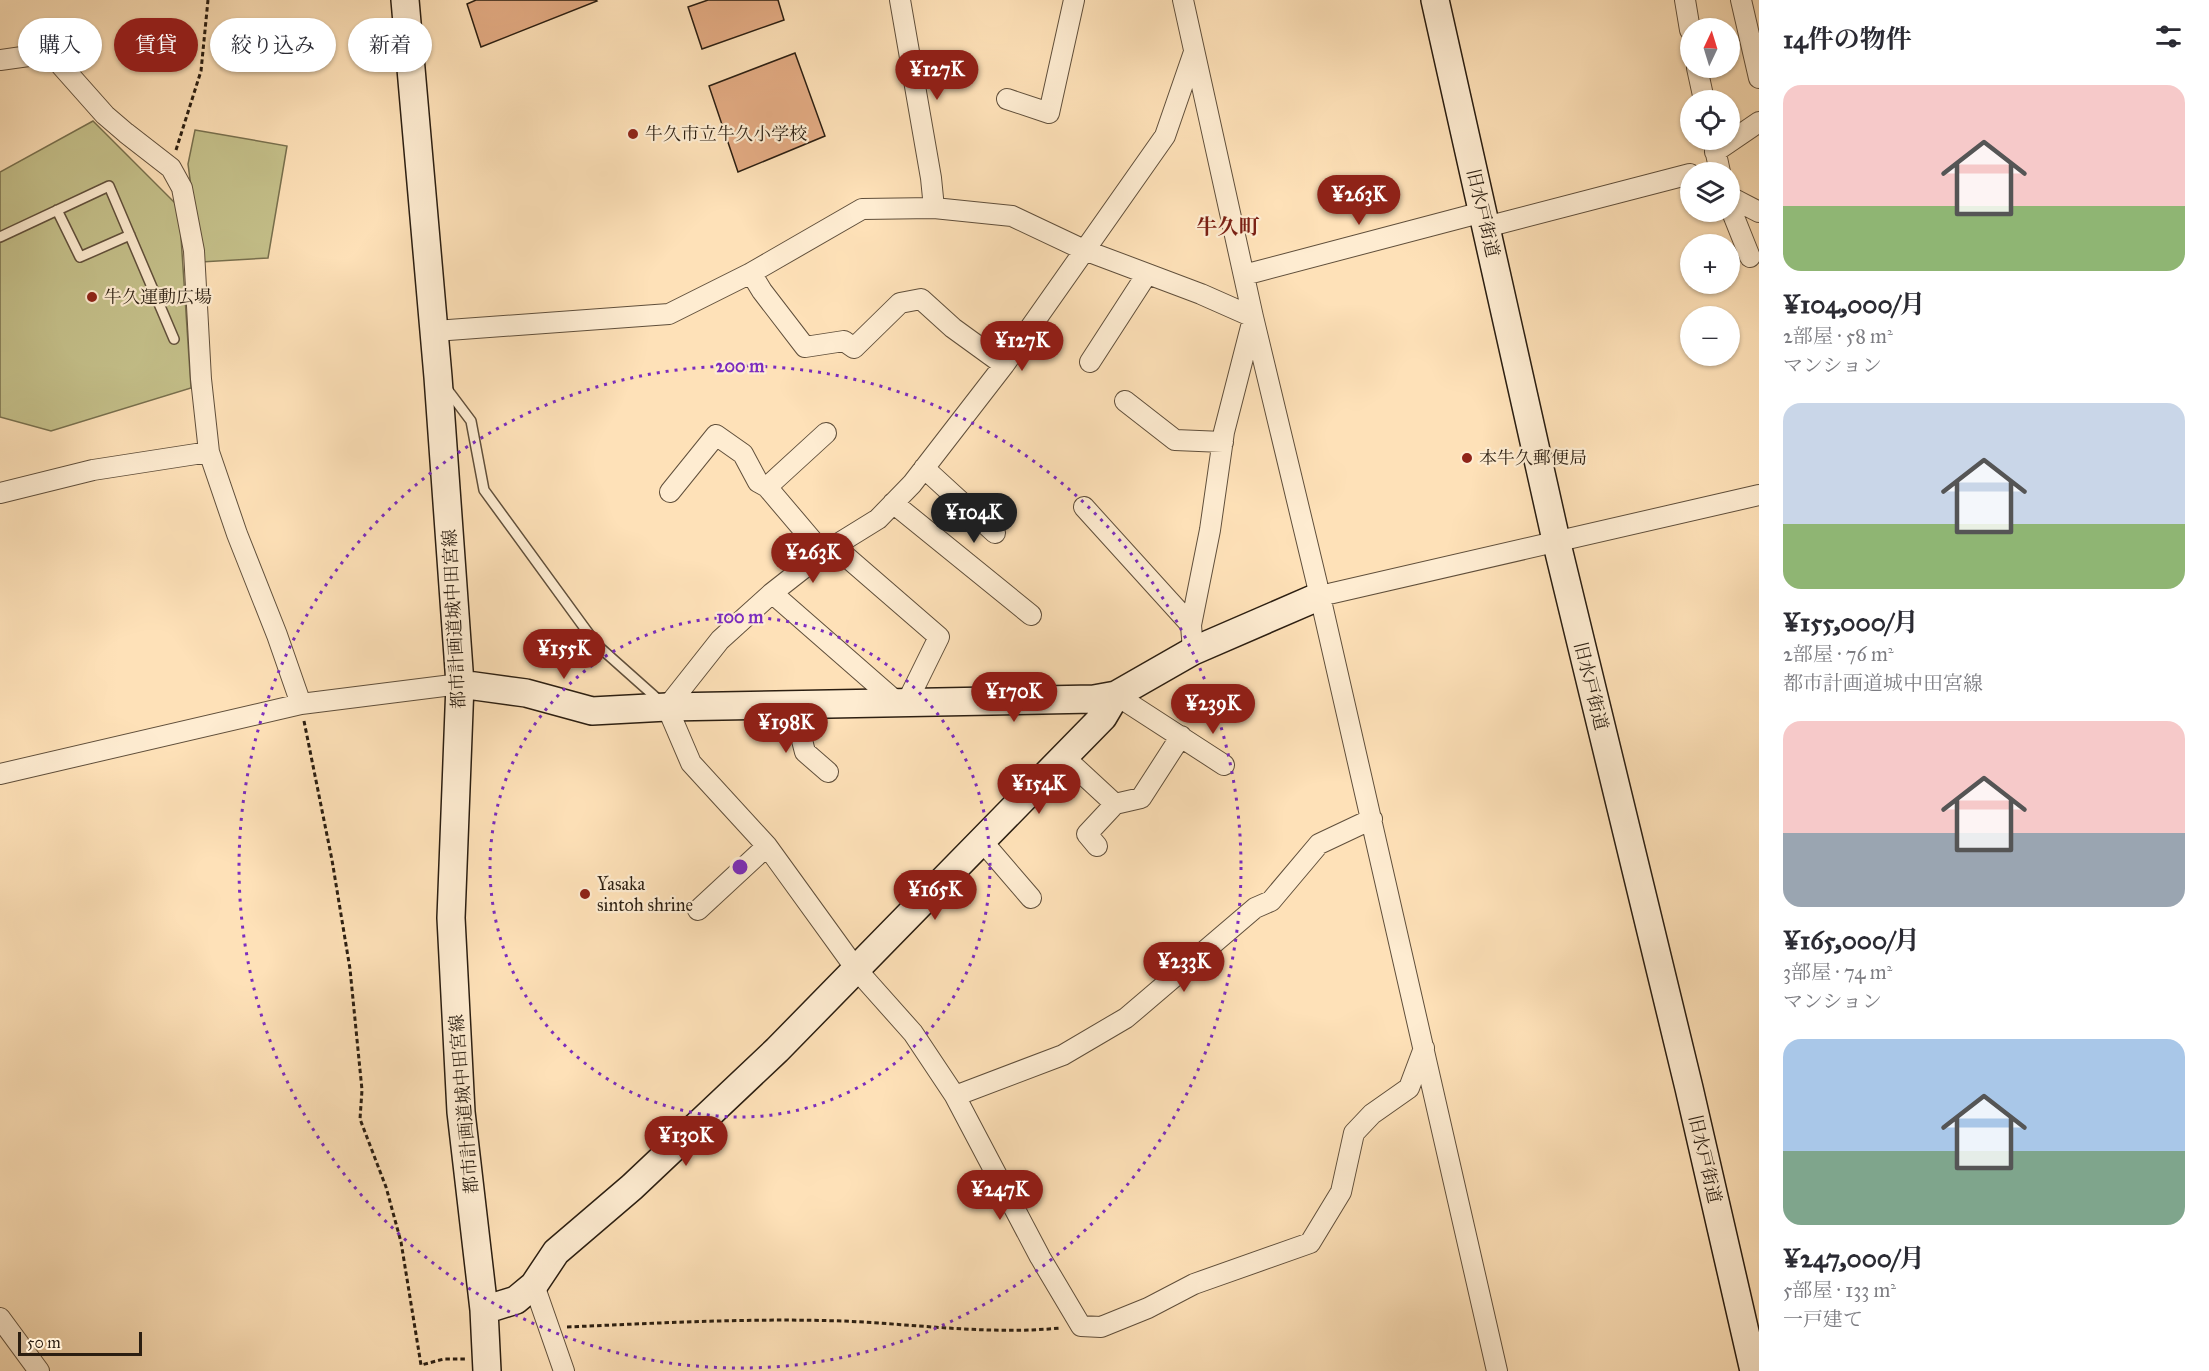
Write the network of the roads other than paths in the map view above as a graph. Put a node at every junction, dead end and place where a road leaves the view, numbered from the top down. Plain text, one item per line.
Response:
1 (405, 0) edge
2 (900, 0) edge
3 (1074, 0) edge
4 (1183, 0) edge
5 (1435, 0) edge
6 (1685, 0) edge
7 (1741, 0) edge
8 (1688, 18) edge
9 (1194, 52) junction
10 (0, 60) edge
11 (1759, 78) edge
12 (1007, 99) dead end
13 (1759, 122) edge
14 (1717, 158) edge
15 (1680, 176) edge
16 (1740, 202) edge
17 (934, 208) junction
18 (57, 210) junction
19 (1759, 212) edge
20 (1484, 220) junction
21 (1736, 222) edge
22 (130, 235) junction
23 (0, 237) edge
24 (1084, 250) junction
25 (1750, 256) dead end
26 (751, 273) junction
27 (1147, 274) junction
28 (1244, 275) junction
29 (1253, 317) junction
30 (435, 331) junction
31 (174, 339) dead end
32 (1090, 362) dead end
33 (1004, 365) junction
34 (438, 377) junction
35 (1125, 401) dead end
36 (826, 433) dead end
37 (1223, 442) junction
38 (209, 452) junction
39 (924, 468) junction
40 (767, 487) junction
41 (670, 492) dead end
42 (0, 493) edge
43 (1759, 495) edge
44 (893, 503) junction
45 (1084, 507) dead end
46 (995, 533) dead end
47 (1556, 540) junction
48 (828, 550) junction
49 (772, 593) junction
50 (1320, 596) junction
51 (1031, 615) dead end
52 (1192, 638) junction
53 (460, 684) junction
54 (1116, 695) junction
55 (301, 704) junction
56 (902, 704) junction
57 (793, 705) junction
58 (667, 707) junction
59 (1181, 736) junction
60 (1064, 757) junction
61 (1224, 765) dead end
62 (828, 772) dead end
63 (0, 774) edge
64 (1115, 804) junction
65 (1372, 819) junction
66 (982, 841) junction
67 (767, 846) junction
68 (1097, 846) dead end
69 (1030, 898) dead end
70 (698, 910) dead end
71 (856, 969) junction
72 (1424, 1048) junction
73 (955, 1096) junction
74 (534, 1285) junction
75 (484, 1310) junction
76 (0, 1318) edge
77 (487, 1365) edge
78 (39, 1371) edge
79 (564, 1371) edge
80 (1497, 1371) edge
81 (1754, 1371) edge

1 - 30 street, 都市計画道城中田宮線
2 - 17 street
3 - 12 street
4 - 9 street
5 - 20 street, 旧水戸街道
6 - 8 street
7 - 11 street
9 - 24 street
9 - 28 street
10 - 38 street
13 - 14 street
15 - 20 street
16 - 19 street
17 - 24 street
17 - 26 street
18 - 22 lane
18 - 22 lane
18 - 23 lane
20 - 28 street
20 - 47 street, 旧水戸街道
21 - 25 street
22 - 31 lane
24 - 27 street
24 - 33 street
26 - 30 street
26 - 33 street
27 - 29 street
27 - 32 street
28 - 29 street
29 - 37 street
29 - 50 street
30 - 34 street, 都市計画道城中田宮線
33 - 39 street
34 - 53 street, 都市計画道城中田宮線
34 - 58 lane
35 - 37 street
36 - 40 street
37 - 52 street
38 - 42 street
38 - 55 street
39 - 44 street
39 - 46 street
40 - 41 street
40 - 48 street
43 - 47 street
44 - 48 street
44 - 51 street
45 - 52 street
47 - 50 street
47 - 81 street, 旧水戸街道
48 - 49 street
48 - 56 street
49 - 56 street
49 - 58 street
50 - 52 street
50 - 65 street
52 - 54 street
53 - 55 street
53 - 58 street
53 - 75 street, 都市計画道城中田宮線
54 - 56 street
54 - 59 street
54 - 60 street
55 - 63 street
56 - 57 street
57 - 58 street
57 - 62 street
58 - 67 street
59 - 61 street
59 - 64 street
60 - 64 street
60 - 66 street
64 - 68 street
65 - 72 street
65 - 73 street
66 - 69 street
66 - 71 street
67 - 70 street
67 - 71 street
71 - 73 street
71 - 74 street
72 - 73 street
72 - 80 street
74 - 75 street
74 - 79 street
75 - 77 street, 都市計画道城中田宮線
76 - 78 street

